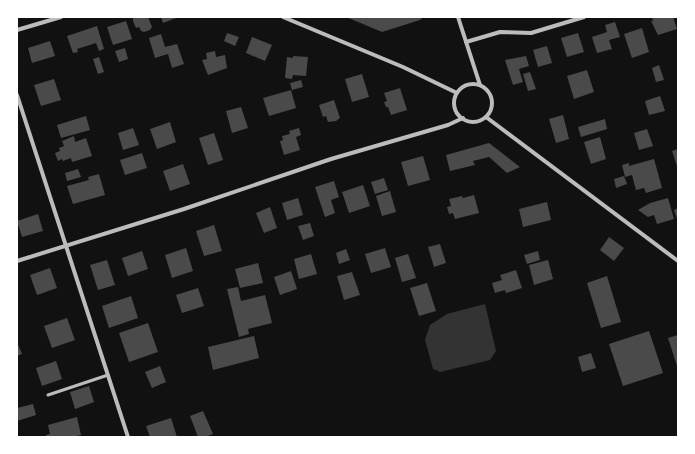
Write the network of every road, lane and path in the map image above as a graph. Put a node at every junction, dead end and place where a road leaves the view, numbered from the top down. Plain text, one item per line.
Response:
1 (61, 17) edge
2 (284, 17) edge
3 (458, 17) edge
4 (584, 17) edge
5 (17, 30) edge
6 (466, 42) junction
7 (480, 85) junction
8 (457, 93) junction
9 (17, 95) edge
10 (486, 117) junction
11 (463, 118) junction
12 (66, 246) junction
13 (17, 261) edge
14 (678, 261) edge
15 (108, 375) junction
16 (48, 395) dead end
17 (128, 437) edge

1 - 5 street
2 - 8 street
3 - 6 street
4 - 6 street
6 - 7 street
7 - 8 street
7 - 10 street
8 - 11 street
9 - 12 street
10 - 11 street
10 - 14 street
11 - 12 street
12 - 13 street
12 - 15 street
15 - 16 lane
15 - 17 street

